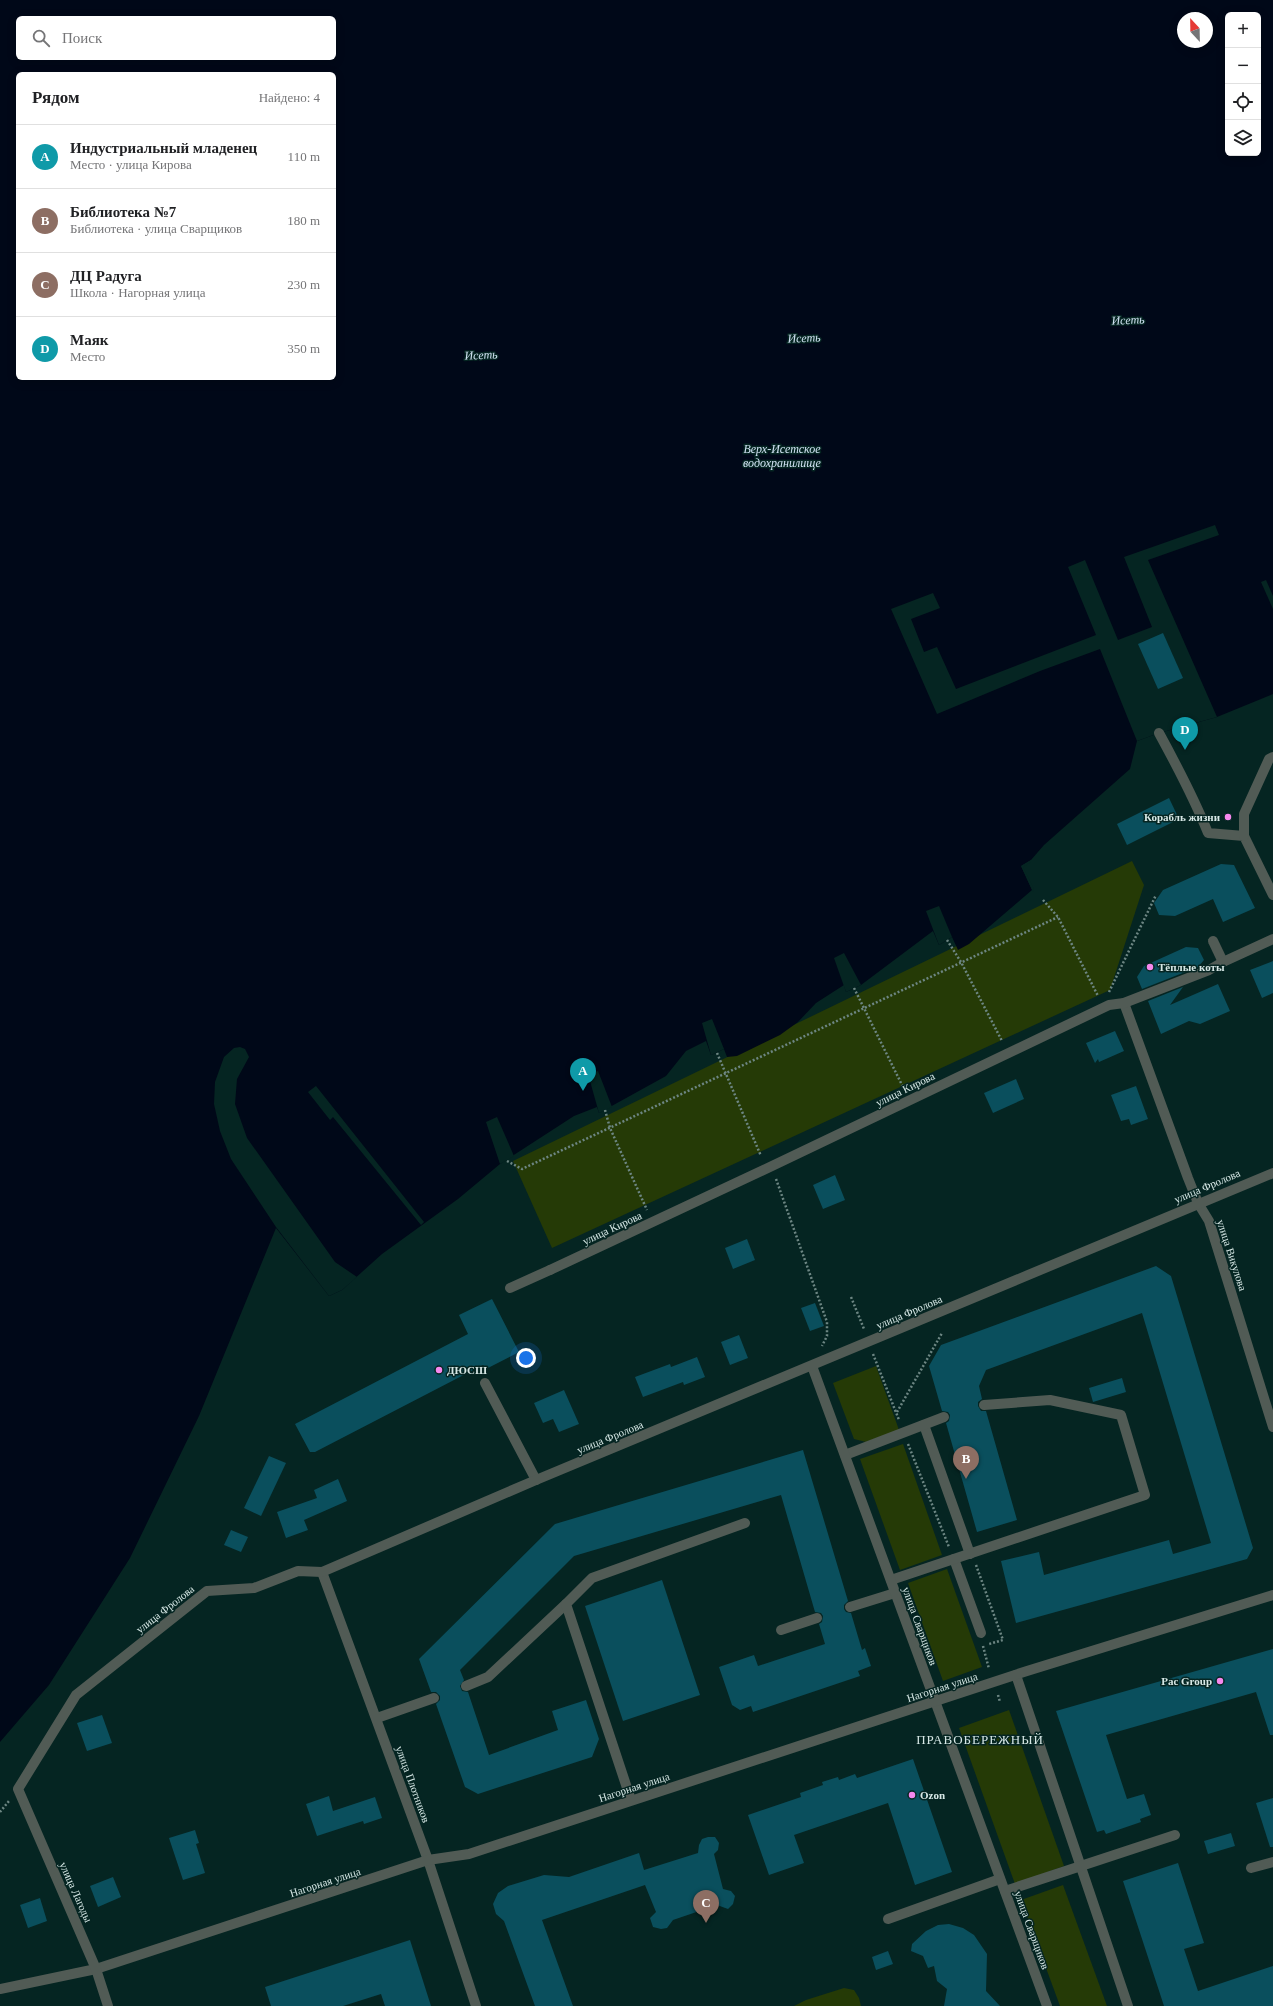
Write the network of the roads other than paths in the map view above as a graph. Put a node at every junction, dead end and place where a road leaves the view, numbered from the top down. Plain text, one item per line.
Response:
1 (1159, 733) dead end
2 (1273, 757) edge
3 (1244, 836) junction
4 (1273, 895) edge
5 (1273, 939) edge
6 (1213, 942) dead end
7 (1223, 962) junction
8 (1124, 1003) junction
9 (1273, 1173) edge
10 (1198, 1203) junction
11 (510, 1288) dead end
12 (812, 1366) junction
13 (485, 1383) dead end
14 (984, 1405) dead end
15 (944, 1417) dead end
16 (924, 1425) junction
17 (1273, 1427) edge
18 (844, 1455) junction
19 (536, 1480) junction
20 (745, 1523) dead end
21 (970, 1554) junction
22 (954, 1559) junction
23 (322, 1572) junction
24 (891, 1580) junction
25 (895, 1593) junction
26 (1273, 1595) edge
27 (566, 1604) junction
28 (850, 1607) dead end
29 (817, 1618) dead end
30 (780, 1630) dead end
31 (982, 1633) dead end
32 (1016, 1675) junction
33 (466, 1686) dead end
34 (434, 1698) dead end
35 (935, 1702) junction
36 (377, 1718) junction
37 (18, 1789) joint
38 (631, 1800) junction
39 (1174, 1835) dead end
40 (428, 1860) junction
41 (1273, 1862) edge
42 (1081, 1866) junction
43 (1250, 1868) dead end
44 (1000, 1880) junction
45 (1005, 1891) junction
46 (888, 1919) dead end
47 (96, 1969) junction
48 (0, 1989) edge
49 (108, 2006) edge
50 (476, 2006) edge
51 (1047, 2006) edge
52 (1128, 2006) edge

1 - 3 street
2 - 3 street
3 - 4 street
5 - 7 street, улица Кирова
6 - 7 street
7 - 8 street, улица Кирова
8 - 10 street, улица Викулова
8 - 11 street, улица Кирова
9 - 10 street, улица Фролова
10 - 12 street, улица Фролова
10 - 17 street, улица Викулова
12 - 18 street, улица Сварщиков
12 - 19 street, улица Фролова
13 - 19 street
14 - 21 street
15 - 16 street
16 - 18 street
16 - 21 street
18 - 24 street, улица Сварщиков
19 - 23 street, улица Фролова
20 - 27 street
21 - 22 street
22 - 24 street
22 - 31 street
23 - 36 street, улица Плотников
23 - 37 street, улица Фролова
24 - 25 street, улица Сварщиков
25 - 28 street
25 - 35 street, улица Сварщиков
26 - 32 street, Нагорная улица
27 - 33 street
27 - 38 street
29 - 30 street
32 - 35 street, Нагорная улица
32 - 42 street
34 - 36 street
35 - 38 street, Нагорная улица
35 - 44 street, улица Сварщиков
36 - 40 street, улица Плотников
37 - 47 street, улица Лагоды
38 - 40 street, Нагорная улица
39 - 42 street
40 - 47 street, Нагорная улица
40 - 50 street, улица Плотников
41 - 43 street
42 - 45 street
42 - 52 street
44 - 45 street, улица Сварщиков
44 - 46 street
45 - 51 street, улица Сварщиков
47 - 48 street, Нагорная улица
47 - 49 street, улица Лагоды

